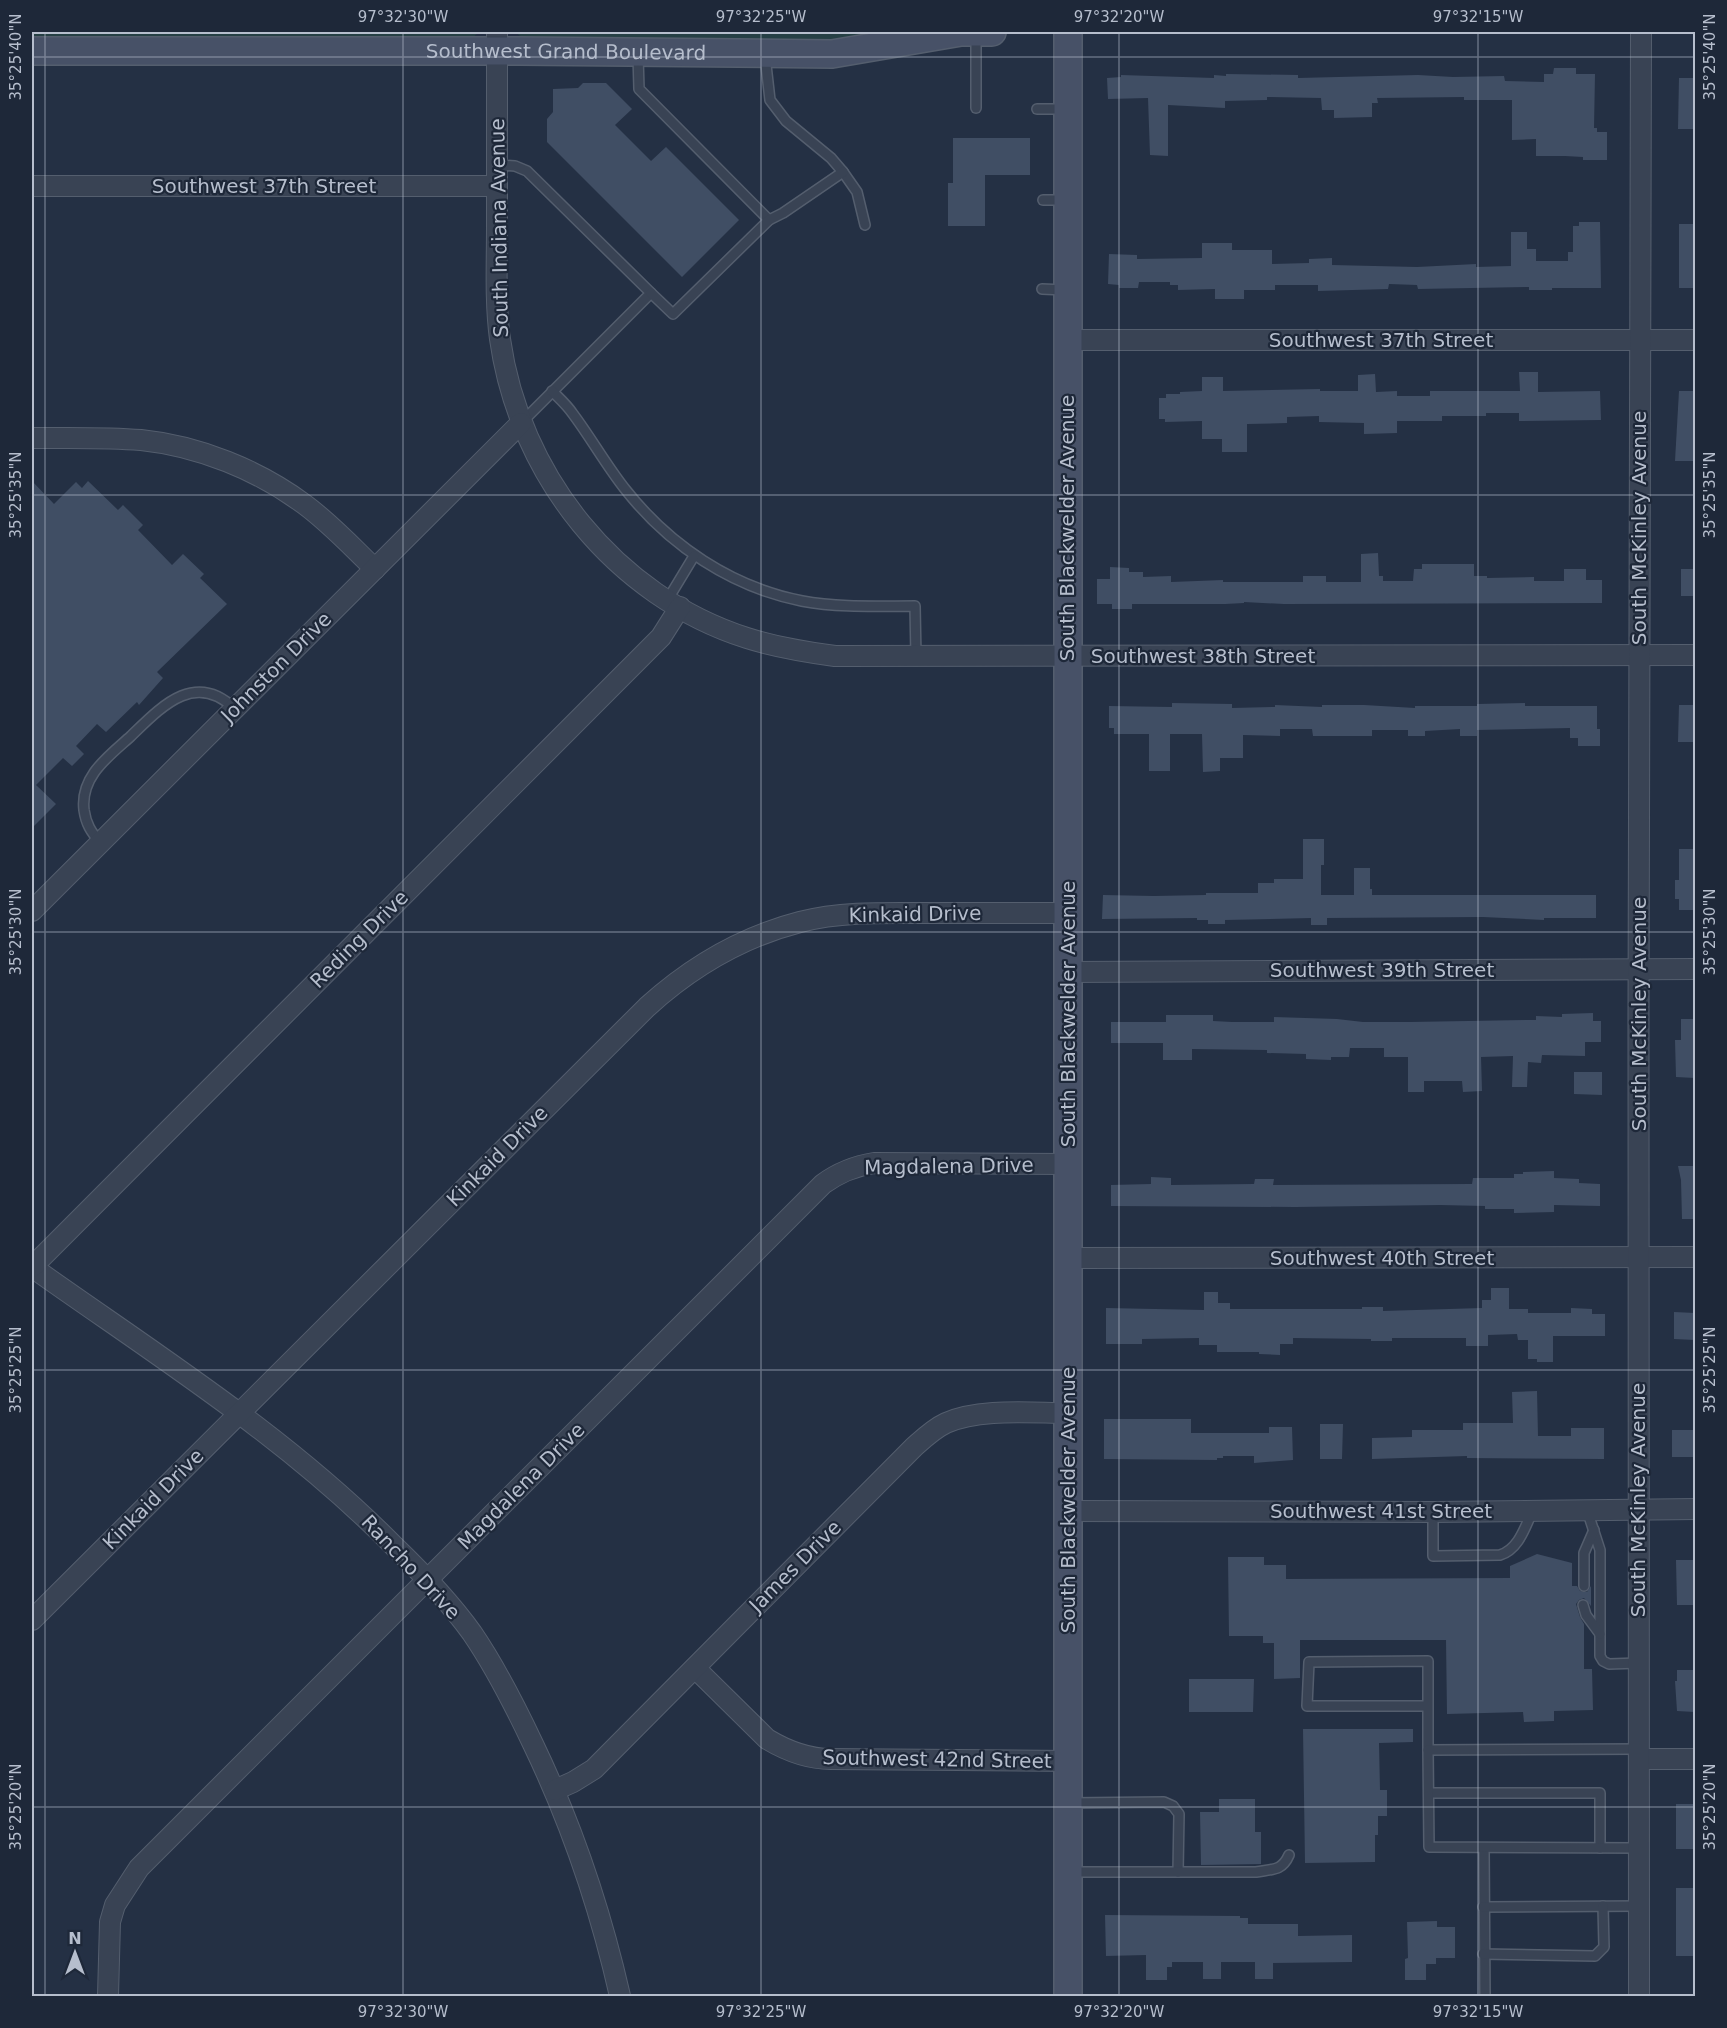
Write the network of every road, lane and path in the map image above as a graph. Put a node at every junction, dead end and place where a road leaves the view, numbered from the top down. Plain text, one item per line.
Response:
1 (976, 32) edge
2 (992, 32) edge
3 (1068, 32) edge
4 (1641, 32) edge
5 (497, 42) edge
6 (32, 51) edge
7 (638, 52) junction
8 (765, 53) junction
9 (976, 108) dead end
10 (1037, 109) dead end
11 (1068, 109) junction
12 (497, 165) junction
13 (843, 172) junction
14 (32, 186) edge
15 (496, 186) junction
16 (769, 220) junction
17 (865, 225) dead end
18 (651, 293) junction
19 (1067, 340) junction
20 (1639, 340) junction
21 (1695, 340) edge
22 (552, 391) junction
23 (521, 423) junction
24 (32, 438) edge
25 (694, 556) junction
26 (375, 569) junction
27 (674, 603) junction
28 (1639, 655) junction
29 (1695, 655) edge
30 (1067, 656) junction
31 (916, 657) junction
32 (235, 709) junction
33 (100, 842) junction
34 (32, 911) edge
35 (1068, 913) junction
36 (1639, 969) junction
37 (1695, 969) edge
38 (1068, 972) junction
39 (1068, 1164) junction
40 (1639, 1257) junction
41 (1695, 1257) edge
42 (1068, 1258) junction
43 (32, 1267) edge
44 (1067, 1413) junction
45 (240, 1414) junction
46 (1587, 1509) junction
47 (1637, 1509) junction
48 (1695, 1509) edge
49 (1533, 1510) junction
50 (1067, 1511) junction
51 (1433, 1512) junction
52 (1594, 1530) junction
53 (427, 1580) junction
54 (1584, 1586) dead end
55 (1583, 1605) dead end
56 (32, 1620) edge
57 (1600, 1634) junction
58 (1639, 1663) junction
59 (695, 1668) junction
60 (1428, 1706) junction
61 (1428, 1750) junction
62 (1640, 1754) junction
63 (1695, 1759) edge
64 (1068, 1761) junction
65 (555, 1790) junction
66 (1429, 1793) junction
67 (1068, 1803) junction
68 (1484, 1848) junction
69 (1600, 1848) junction
70 (1639, 1848) junction
71 (1289, 1855) dead end
72 (1068, 1872) junction
73 (1179, 1872) junction
74 (1603, 1906) junction
75 (1639, 1906) junction
76 (1483, 1907) junction
77 (1483, 1954) junction
78 (108, 1996) edge
79 (620, 1996) edge
80 (1068, 1996) edge
81 (1485, 1996) edge
82 (1639, 1996) edge

1 - 2 street, Southwest Grand Boulevard
1 - 8 street, Southwest Grand Boulevard
1 - 9 lane
3 - 11 street, South Blackwelder Avenue
4 - 20 street, South McKinley Avenue
5 - 6 street, Southwest Grand Boulevard
5 - 7 street, Southwest Grand Boulevard
5 - 12 street, South Indiana Avenue
7 - 8 street, Southwest Grand Boulevard
7 - 16 lane
8 - 13 lane
10 - 11 lane
11 - 19 street, South Blackwelder Avenue
12 - 15 street, South Indiana Avenue
12 - 18 lane
13 - 16 lane
13 - 17 lane
14 - 15 street, Southwest 37th Street
15 - 23 street, South Indiana Avenue
16 - 18 lane
18 - 22 lane
19 - 20 street, Southwest 37th Street
19 - 30 street, South Blackwelder Avenue
20 - 21 street, Southwest 37th Street
20 - 28 street, South McKinley Avenue
22 - 23 lane
22 - 25 lane
23 - 26 street, Johnston Drive
23 - 27 street, Southwest 38th Street
24 - 26 street
25 - 27 lane
25 - 31 lane
26 - 32 street, Johnston Drive
27 - 31 street, Southwest 38th Street
27 - 43 street, Reding Drive
28 - 29 street, Southwest 38th Street
28 - 30 street, Southwest 38th Street
28 - 36 street, South McKinley Avenue
30 - 31 street, Southwest 38th Street
30 - 35 street, South Blackwelder Avenue
32 - 33 street, Johnston Drive
32 - 33 lane
33 - 34 street, Johnston Drive
35 - 38 street, South Blackwelder Avenue
35 - 45 street, Kinkaid Drive
36 - 37 street, Southwest 39th Street
36 - 38 street, Southwest 39th Street
36 - 40 street, South McKinley Avenue
38 - 39 street, South Blackwelder Avenue
39 - 42 street, South Blackwelder Avenue
39 - 53 street, Magdalena Drive
40 - 41 street, Southwest 40th Street
40 - 42 street, Southwest 40th Street
40 - 47 street, South McKinley Avenue
42 - 44 street, South Blackwelder Avenue
43 - 45 street, Rancho Drive
44 - 50 street, South Blackwelder Avenue
44 - 59 street, James Drive
45 - 53 street, Rancho Drive
45 - 56 street, Kinkaid Drive
46 - 47 street, Southwest 41st Street
46 - 49 street, Southwest 41st Street
46 - 52 lane
47 - 48 street, Southwest 41st Street
47 - 58 street, South McKinley Avenue
49 - 51 street, Southwest 41st Street
49 - 51 lane
50 - 51 street, Southwest 41st Street
50 - 64 street, South Blackwelder Avenue
52 - 54 lane
52 - 57 lane
53 - 65 street, Rancho Drive
53 - 78 street, Magdalena Drive
55 - 57 lane
57 - 58 lane
58 - 62 street, South McKinley Avenue
59 - 64 street, Southwest 42nd Street
59 - 65 street, James Drive
60 - 60 lane
60 - 61 lane
61 - 62 lane
61 - 66 lane
62 - 63 street
62 - 70 street, South McKinley Avenue
64 - 67 street, South Blackwelder Avenue
65 - 79 street, Rancho Drive
66 - 68 lane
66 - 69 lane
67 - 72 street, South Blackwelder Avenue
67 - 73 lane
68 - 69 lane
68 - 76 lane
69 - 70 lane
70 - 75 street, South McKinley Avenue
71 - 73 lane
72 - 73 lane
72 - 80 street, South Blackwelder Avenue
74 - 75 lane
74 - 76 lane
74 - 77 lane
75 - 82 street, South McKinley Avenue
76 - 77 lane
77 - 81 lane

